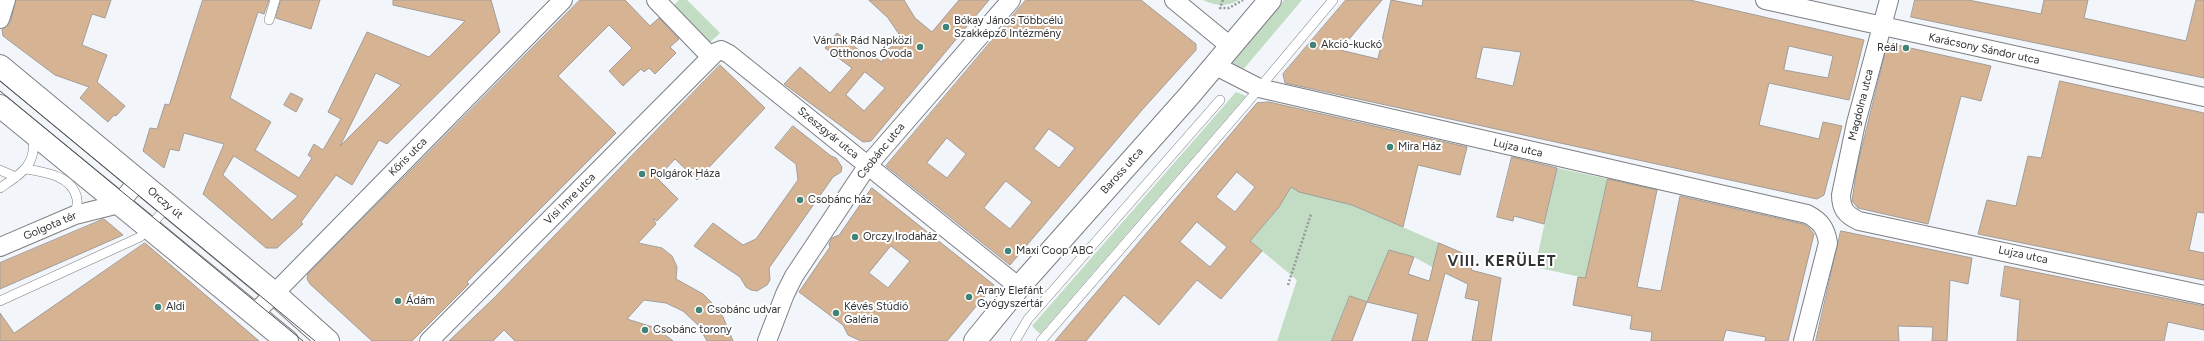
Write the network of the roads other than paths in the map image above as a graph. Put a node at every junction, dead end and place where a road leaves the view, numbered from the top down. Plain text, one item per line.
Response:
1 (6, 0) edge
2 (275, 0) edge
3 (563, 0) edge
4 (656, 0) edge
5 (1011, 0) edge
6 (1174, 0) edge
7 (1270, 0) edge
8 (1333, 0) edge
9 (1765, 0) edge
10 (1889, 0) edge
11 (0, 19) edge
12 (269, 20) dead end
13 (1882, 27) junction
14 (1230, 46) junction
15 (711, 57) junction
16 (1214, 65) junction
17 (2, 69) edge
18 (1259, 88) junction
19 (2204, 97) edge
20 (1220, 100) dead end
21 (0, 106) edge
22 (32, 134) junction
23 (868, 165) junction
24 (26, 169) junction
25 (0, 170) edge
26 (16, 177) junction
27 (138, 181) junction
28 (0, 188) edge
29 (119, 204) junction
30 (168, 206) junction
31 (1845, 211) joint
32 (75, 214) junction
33 (148, 229) junction
34 (0, 247) edge
35 (1019, 287) junction
36 (274, 293) junction
37 (2204, 295) edge
38 (0, 301) edge
39 (254, 314) junction
40 (287, 341) edge
41 (328, 341) edge
42 (429, 341) edge
43 (767, 341) edge
44 (974, 341) edge
45 (1015, 341) edge
46 (1041, 341) edge
47 (1803, 341) edge

1 - 11 street
2 - 12 lane
3 - 36 street, Kőris utca
4 - 15 street
5 - 23 street, Csobánc utca
6 - 14 street
7 - 14 street, Baross utca
8 - 18 lane
9 - 13 street, Karácsony Sándor utca
10 - 13 street, Magdolna utca
13 - 19 street, Karácsony Sándor utca
13 - 31 street, Magdolna utca
14 - 16 street, Baross utca
15 - 23 street, Szeszgyár utca
15 - 42 street, Visi Imre utca
16 - 18 street, Lujza utca
16 - 35 street, Baross utca
17 - 27 street, Orczy út
18 - 46 lane
18 - 47 street, Lujza utca
20 - 45 lane
21 - 22 street
22 - 24 lane
22 - 29 street
23 - 35 street, Szeszgyár utca
23 - 43 street, Csobánc utca
24 - 26 lane
24 - 32 lane
25 - 26 lane
26 - 28 lane
27 - 29 street
27 - 30 street, Orczy út
29 - 32 street, Golgota tér
29 - 33 street
30 - 33 lane
30 - 36 street, Orczy út
31 - 37 street, Lujza utca
32 - 34 street, Golgota tér
33 - 38 lane
33 - 39 street
35 - 44 street, Baross utca
36 - 39 street, Kőris utca
36 - 41 street, Orczy út
39 - 40 street

